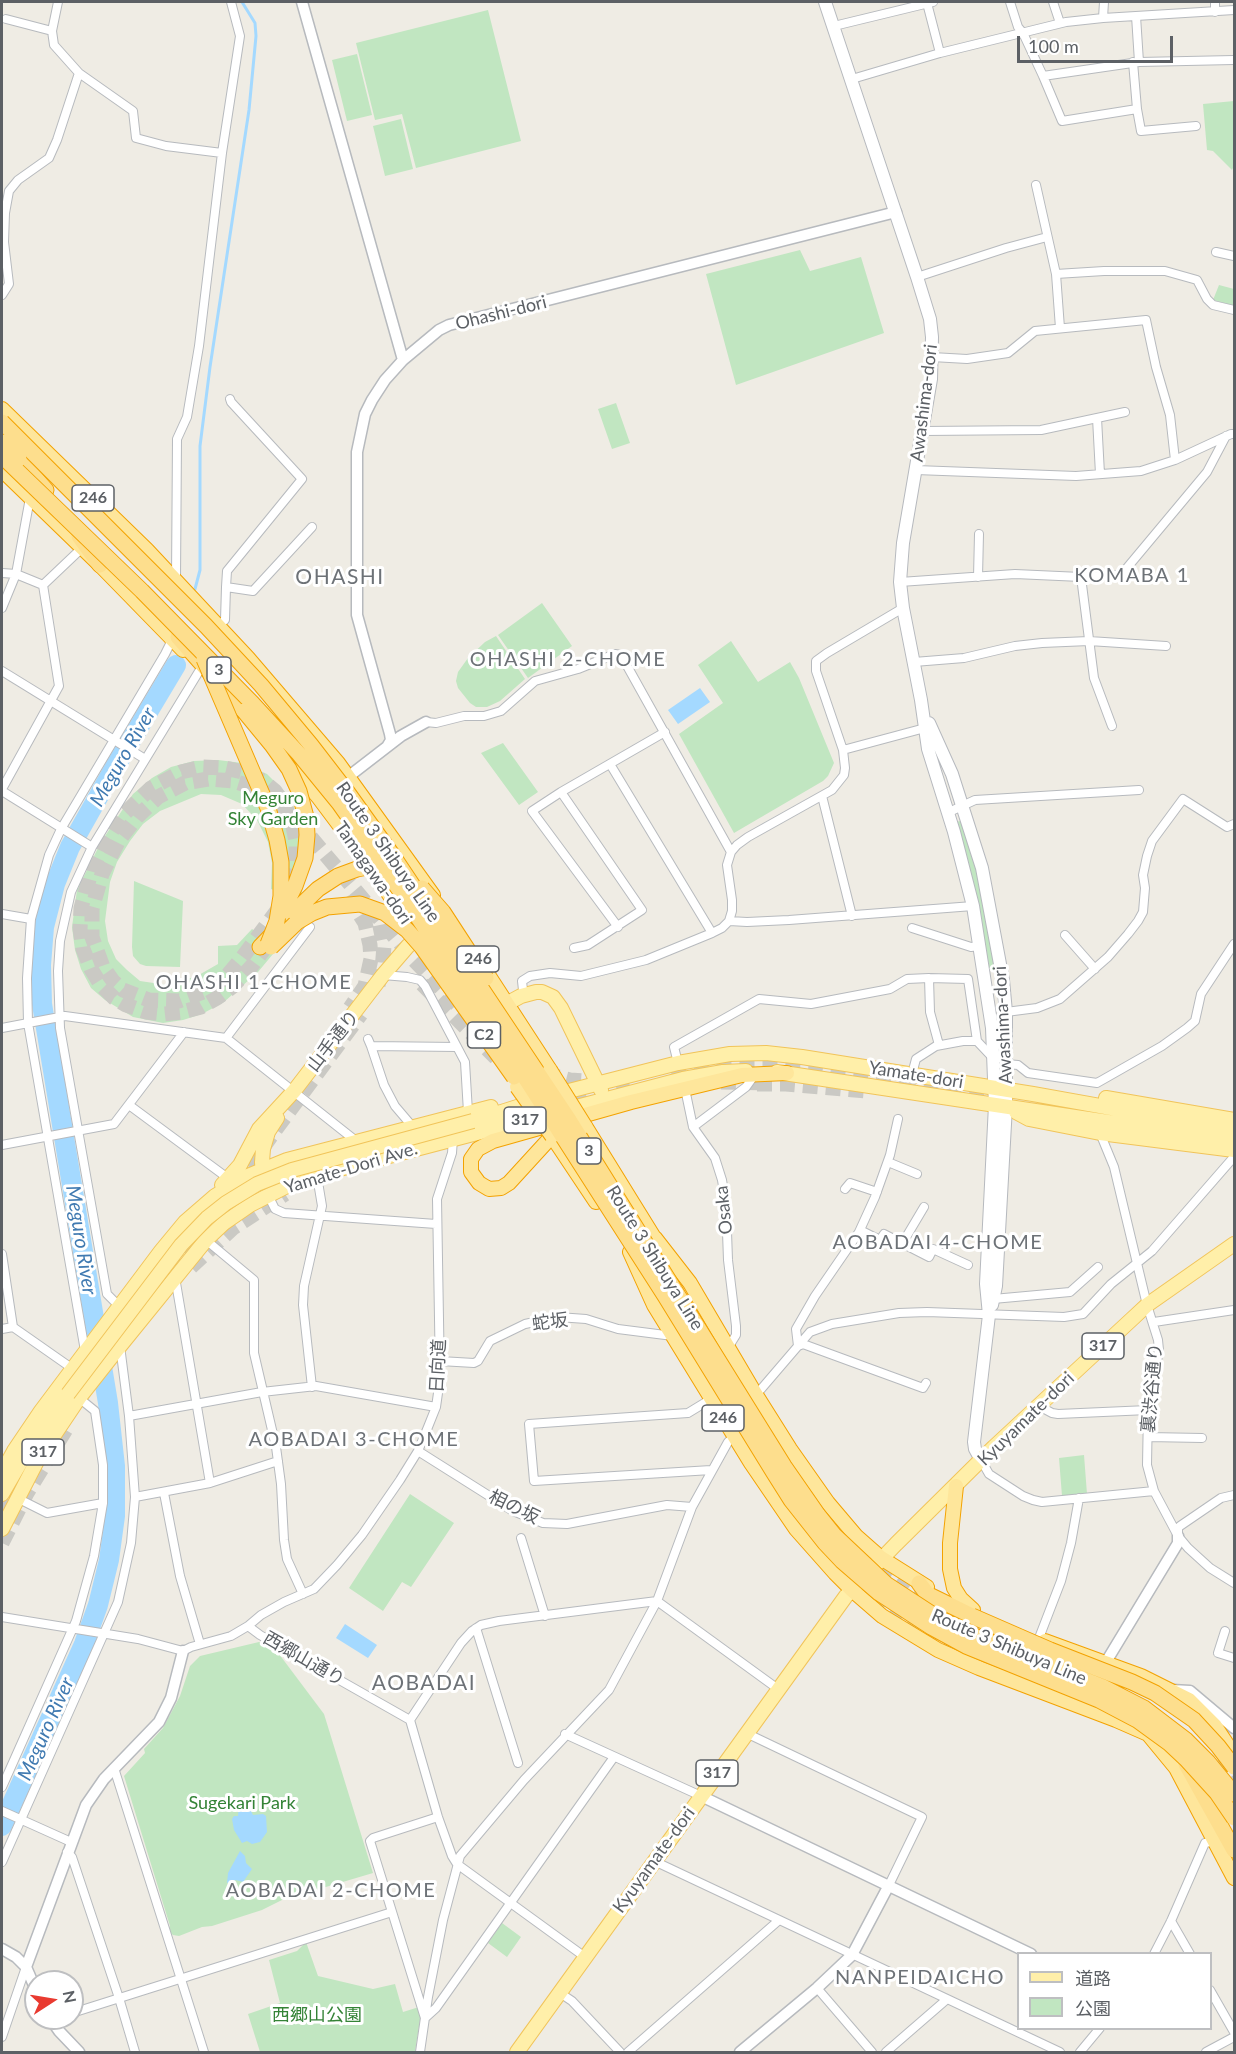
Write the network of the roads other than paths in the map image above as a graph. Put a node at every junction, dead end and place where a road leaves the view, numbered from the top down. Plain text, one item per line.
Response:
1 (58, 2) edge
2 (231, 2) edge
3 (302, 2) edge
4 (825, 2) edge
5 (930, 2) edge
6 (1010, 2) edge
7 (1053, 2) edge
8 (1104, 2) edge
9 (1215, 2) edge
10 (1234, 10) edge
11 (1215, 12) junction
12 (1136, 16) junction
13 (1103, 18) junction
14 (6, 19) dead end
15 (1060, 23) junction
16 (834, 26) junction
17 (52, 32) junction
18 (1023, 33) junction
19 (940, 53) junction
20 (1234, 60) edge
21 (1136, 62) junction
22 (79, 73) junction
23 (1043, 76) junction
24 (852, 79) junction
25 (1137, 109) junction
26 (1196, 126) dead end
27 (222, 153) junction
28 (1036, 185) dead end
29 (896, 212) junction
30 (1047, 237) junction
31 (3, 242) edge
32 (1216, 252) dead end
33 (1234, 256) edge
34 (1056, 274) junction
35 (917, 277) junction
36 (2, 295) edge
37 (1234, 310) edge
38 (1060, 328) junction
39 (932, 357) junction
40 (403, 360) junction
41 (230, 399) dead end
42 (2, 408) edge
43 (1125, 412) dead end
44 (1097, 418) junction
45 (2, 422) edge
46 (923, 431) junction
47 (1230, 435) edge
48 (2, 442) edge
49 (2, 456) edge
50 (1175, 460) junction
51 (916, 470) junction
52 (52, 474) junction
53 (1100, 474) junction
54 (3, 475) edge
55 (30, 498) junction
56 (312, 527) dead end
57 (979, 534) dead end
58 (86, 545) junction
59 (100, 565) junction
60 (2, 573) edge
61 (16, 574) junction
62 (978, 577) junction
63 (1082, 577) junction
64 (176, 579) junction
65 (900, 582) junction
66 (43, 585) junction
67 (226, 587) junction
68 (2, 608) edge
69 (903, 609) junction
70 (218, 626) junction
71 (173, 640) junction
72 (1089, 641) junction
73 (1166, 646) dead end
74 (914, 662) junction
75 (200, 667) junction
76 (2, 671) edge
77 (50, 701) junction
78 (923, 711) junction
79 (426, 722) joint
80 (1112, 726) dead end
81 (925, 728) junction
82 (665, 732) junction
83 (117, 742) junction
84 (388, 746) junction
85 (843, 750) junction
86 (143, 758) junction
87 (610, 764) junction
88 (349, 776) junction
89 (2, 790) edge
90 (1139, 790) dead end
91 (561, 792) junction
92 (822, 796) junction
93 (320, 798) junction
94 (963, 806) junction
95 (947, 813) junction
96 (1234, 824) edge
97 (63, 830) junction
98 (89, 845) junction
99 (731, 852) junction
100 (973, 906) junction
101 (2, 914) edge
102 (448, 915) junction
103 (852, 916) junction
104 (31, 919) junction
105 (729, 921) junction
106 (310, 927) dead end
107 (618, 927) junction
108 (912, 928) dead end
109 (712, 933) junction
110 (1065, 935) dead end
111 (419, 938) junction
112 (1234, 944) edge
113 (266, 946) junction
114 (980, 946) junction
115 (574, 948) dead end
116 (1095, 969) junction
117 (383, 975) junction
118 (929, 978) junction
119 (521, 996) junction
120 (508, 1003) junction
121 (1006, 1012) junction
122 (58, 1018) junction
123 (30, 1023) junction
124 (2, 1028) edge
125 (183, 1032) junction
126 (226, 1038) junction
127 (977, 1041) junction
128 (939, 1045) junction
129 (457, 1047) junction
130 (994, 1059) junction
131 (678, 1063) junction
132 (1006, 1064) junction
133 (787, 1072) junction
134 (756, 1073) junction
135 (912, 1074) junction
136 (684, 1083) junction
137 (598, 1084) junction
138 (1001, 1089) junction
139 (294, 1091) junction
140 (1033, 1094) junction
141 (606, 1099) junction
142 (129, 1105) junction
143 (1001, 1106) junction
144 (470, 1116) junction
145 (898, 1119) dead end
146 (1234, 1120) edge
147 (412, 1126) junction
148 (693, 1127) junction
149 (1234, 1130) edge
150 (77, 1132) junction
151 (1100, 1133) junction
152 (51, 1136) junction
153 (552, 1136) junction
154 (453, 1139) junction
155 (356, 1141) junction
156 (1234, 1141) edge
157 (2, 1145) edge
158 (570, 1148) junction
159 (1234, 1151) edge
160 (245, 1154) junction
161 (888, 1162) junction
162 (262, 1169) junction
163 (917, 1174) dead end
164 (248, 1176) junction
165 (317, 1176) junction
166 (229, 1179) junction
167 (845, 1189) dead end
168 (877, 1192) junction
169 (268, 1195) junction
170 (202, 1206) junction
171 (924, 1207) dead end
172 (320, 1216) junction
173 (436, 1224) junction
174 (636, 1227) junction
175 (860, 1230) junction
176 (655, 1238) junction
177 (206, 1240) junction
178 (902, 1244) junction
179 (1234, 1244) edge
180 (630, 1252) junction
181 (2, 1254) edge
182 (1137, 1263) junction
183 (968, 1265) dead end
184 (1098, 1267) dead end
185 (175, 1277) junction
186 (685, 1286) dead end
187 (993, 1299) junction
188 (658, 1300) dead end
189 (1147, 1305) junction
190 (1234, 1310) edge
191 (116, 1312) junction
192 (988, 1315) junction
193 (1154, 1322) junction
194 (13, 1327) junction
195 (2, 1329) edge
196 (673, 1336) junction
197 (798, 1346) junction
198 (728, 1348) junction
199 (117, 1349) junction
200 (87, 1351) junction
201 (440, 1361) junction
202 (73, 1369) junction
203 (926, 1383) dead end
204 (312, 1387) junction
205 (262, 1392) junction
206 (756, 1395) junction
207 (74, 1396) junction
208 (711, 1399) junction
209 (196, 1404) junction
210 (1039, 1406) junction
211 (436, 1407) junction
212 (1148, 1410) junction
213 (129, 1416) junction
214 (734, 1436) junction
215 (1148, 1437) junction
216 (1202, 1438) dead end
217 (418, 1450) junction
218 (38, 1459) junction
219 (981, 1460) junction
220 (278, 1461) junction
221 (711, 1470) junction
222 (8, 1472) edge
223 (210, 1483) junction
224 (956, 1486) junction
225 (1154, 1491) junction
226 (2, 1492) edge
227 (164, 1493) junction
228 (1234, 1495) edge
229 (135, 1497) junction
230 (17, 1498) junction
231 (1078, 1498) junction
232 (103, 1503) junction
233 (692, 1507) junction
234 (2, 1529) edge
235 (1178, 1536) junction
236 (521, 1538) dead end
237 (881, 1558) junction
238 (918, 1582) joint
239 (1234, 1582) edge
240 (852, 1590) junction
241 (303, 1594) junction
242 (657, 1601) junction
243 (973, 1613) junction
244 (545, 1616) junction
245 (2, 1617) edge
246 (248, 1626) junction
247 (476, 1628) junction
248 (74, 1630) junction
249 (1225, 1631) dead end
250 (103, 1634) junction
251 (1039, 1638) junction
252 (200, 1644) junction
253 (183, 1651) junction
254 (1234, 1658) edge
255 (1106, 1662) junction
256 (778, 1689) junction
257 (1172, 1690) junction
258 (410, 1720) junction
259 (1234, 1728) edge
260 (746, 1733) junction
261 (565, 1734) junction
262 (1148, 1734) junction
263 (614, 1757) junction
264 (1234, 1761) edge
265 (518, 1763) dead end
266 (114, 1768) junction
267 (2, 1788) edge
268 (1234, 1794) edge
269 (701, 1796) junction
270 (1205, 1796) junction
271 (2, 1811) edge
272 (438, 1817) junction
273 (1234, 1818) edge
274 (19, 1819) junction
275 (1228, 1843) edge
276 (69, 1847) junction
277 (654, 1861) junction
278 (2, 1862) edge
279 (457, 1864) junction
280 (1234, 1878) edge
281 (889, 1885) junction
282 (510, 1903) junction
283 (392, 1912) junction
284 (778, 1921) junction
285 (1171, 1921) junction
286 (2, 1949) edge
287 (1029, 1952) edge
288 (1155, 1952) edge
289 (1189, 1952) edge
290 (852, 1955) junction
291 (585, 1957) junction
292 (26, 1967) junction
293 (27, 1970) edge
294 (180, 1979) junction
295 (817, 1988) junction
296 (560, 1993) junction
297 (1212, 1994) edge
298 (119, 1998) junction
299 (946, 2000) junction
300 (84, 2009) edge
301 (425, 2018) junction
302 (58, 2030) edge
303 (1098, 2030) edge
304 (1234, 2032) edge
305 (2, 2037) edge
306 (1234, 2037) edge
307 (79, 2052) edge
308 (135, 2052) edge
309 (204, 2052) edge
310 (420, 2052) edge
311 (517, 2052) edge
312 (620, 2052) edge
313 (628, 2052) edge
314 (741, 2052) edge
315 (872, 2052) edge
316 (886, 2052) edge
317 (1060, 2052) edge
318 (1080, 2052) edge
319 (1206, 2052) edge

1 - 17 street
2 - 27 street
3 - 40 street
4 - 16 main road, Awashima-dori
5 - 16 street
5 - 19 street
6 - 18 street
7 - 15 street
8 - 13 street
9 - 11 street
10 - 11 street
11 - 12 street
12 - 13 street
12 - 21 street
13 - 15 street
14 - 17 street
15 - 18 street
16 - 24 main road, Awashima-dori
17 - 22 street
18 - 19 street
18 - 23 street
19 - 24 street
20 - 21 street
21 - 23 street
21 - 25 street
22 - 27 street
22 - 31 street
23 - 25 street
24 - 29 main road, Awashima-dori
25 - 26 street
27 - 64 street
28 - 30 street
29 - 35 main road, Awashima-dori
29 - 40 street, Ohashi-dori
30 - 34 street
30 - 35 street
31 - 36 street
32 - 33 street
34 - 37 street
34 - 38 street
35 - 39 main road, Awashima-dori
38 - 39 street
38 - 50 street
39 - 46 main road, Awashima-dori
40 - 84 street, Ohashi-dori
41 - 67 street
42 - 64 highway, Tamagawa-dori / 246
43 - 44 street
44 - 46 street
44 - 53 street
45 - 52 highway, Route 3 Shibuya Line / 3, bridge
46 - 51 main road, Awashima-dori
47 - 50 street
47 - 63 street
48 - 59 highway, bridge
49 - 58 highway, Route 3 Shibuya Line / 3, bridge
50 - 53 street
51 - 53 street
51 - 65 main road, Awashima-dori
52 - 113 highway, bridge
52 - 174 highway, Route 3 Shibuya Line / 3, bridge
54 - 55 highway, Tamagawa-dori / 246
55 - 58 highway, Tamagawa-dori / 246
55 - 61 street
56 - 67 street
57 - 62 street
58 - 59 highway, Tamagawa-dori / 246
58 - 66 street
58 - 113 highway, bridge
58 - 158 highway, Route 3 Shibuya Line / 3, bridge
59 - 71 highway, Tamagawa-dori / 246
60 - 61 street
61 - 66 street
61 - 68 street
62 - 63 street
62 - 65 street
63 - 72 street
64 - 70 highway, Tamagawa-dori / 246
65 - 69 main road, Awashima-dori
66 - 77 street
67 - 70 street
69 - 74 main road, Awashima-dori
69 - 85 street
70 - 88 highway, Tamagawa-dori / 246
71 - 75 highway, Tamagawa-dori / 246
71 - 83 street
72 - 73 street
72 - 74 street
72 - 80 street
74 - 78 main road, Awashima-dori
75 - 86 street
75 - 93 highway, Tamagawa-dori / 246
76 - 77 street
77 - 83 street
77 - 89 street
78 - 81 main road, Awashima-dori
78 - 94 main road, Awashima-dori
79 - 82 street
79 - 84 street
81 - 85 street
81 - 95 main road, Awashima-dori
82 - 87 street
82 - 99 street
83 - 86 street
83 - 97 street
84 - 88 street
85 - 92 street
86 - 98 street
87 - 91 street
87 - 109 street
88 - 93 street
88 - 102 highway, Tamagawa-dori / 246
89 - 97 street
90 - 94 street
91 - 107 street
91 - 107 street
92 - 99 street
92 - 103 street
93 - 111 highway, Tamagawa-dori / 246
94 - 95 street
94 - 121 main road, Awashima-dori
95 - 100 main road, Awashima-dori
96 - 116 street
97 - 98 street
97 - 104 street
98 - 122 street
99 - 105 street
100 - 103 street
100 - 114 main road, Awashima-dori
101 - 104 street
102 - 111 main road, 山手通り
102 - 120 highway, Tamagawa-dori / 246
103 - 105 street
104 - 123 street
105 - 109 street
106 - 126 street
107 - 115 street
108 - 114 street
109 - 119 street
110 - 116 street
111 - 117 main road, 山手通り
111 - 153 highway, Tamagawa-dori / 246, bridge
112 - 132 street
113 - 158 highway, C2, bridge
113 - 174 highway, bridge
114 - 130 main road, Awashima-dori
116 - 121 street
117 - 129 street
117 - 139 main road, 山手通り
118 - 127 street
118 - 128 street
118 - 131 street
119 - 120 main road
119 - 137 main road
120 - 176 highway, Tamagawa-dori / 246, bridge
121 - 132 main road, Awashima-dori
122 - 123 street
122 - 125 street
122 - 150 street
123 - 124 street
123 - 152 street
125 - 126 street
125 - 142 street
126 - 139 street
127 - 128 street
127 - 130 street
128 - 135 street
129 - 144 street
129 - 147 street
130 - 138 main road, Awashima-dori
131 - 135 main road, Yamate-dori / 317
131 - 137 main road, Yamate-dori / 317
132 - 138 main road, Awashima-dori
133 - 134 highway
133 - 136 main road, Yamate-Dori Ave. / 317
133 - 143 main road, Yamate-dori / 317
134 - 136 highway
134 - 148 street
135 - 138 main road, Yamate-dori / 317
136 - 141 main road, Yamate-Dori Ave. / 317
136 - 148 street, Osaka
136 - 153 highway
137 - 141 main road
137 - 144 main road, Yamate-Dori Ave. / 317
138 - 140 main road, Yamate-dori / 317
138 - 143 main road, Awashima-dori
139 - 155 street
139 - 160 main road, 山手通り
139 - 162 main road, 山手通り
140 - 146 main road, 317
140 - 149 main road, Yamate-dori / 317
141 - 154 main road, Yamate-Dori Ave. / 317
142 - 150 street
142 - 166 street
143 - 151 main road, 317
143 - 156 main road, Yamate-dori / 317
143 - 187 main road, Awashima-dori
143 - 192 main road, Awashima-dori
144 - 147 main road
144 - 207 main road, Yamate-Dori Ave. / 317, bridge
145 - 161 street
147 - 155 main road
148 - 198 street, Osaka
150 - 152 street
150 - 191 street
151 - 159 main road, 317
151 - 182 street, 裏渋谷通り
152 - 157 street
152 - 200 street
153 - 180 highway, Tamagawa-dori / 246
154 - 165 main road, Yamate-Dori Ave. / 317
154 - 173 street, 日向道
155 - 162 main road
158 - 273 highway, Route 3 Shibuya Line / 3, bridge
159 - 182 street
160 - 164 main road
160 - 166 main road, 山手通り
161 - 163 street
161 - 168 street
162 - 164 main road
162 - 169 main road, 山手通り
164 - 169 main road
164 - 170 main road
165 - 169 main road, Yamate-Dori Ave. / 317
165 - 172 street
166 - 170 main road, 山手通り
167 - 168 street
168 - 175 street
169 - 172 street
169 - 177 main road, Yamate-Dori Ave. / 317
170 - 191 main road
171 - 178 street
172 - 173 street
172 - 204 street
173 - 201 street, 日向道
174 - 268 highway, Route 3 Shibuya Line / 3, bridge
175 - 178 street
175 - 197 street
176 - 186 highway, 246
176 - 198 highway, 246
177 - 185 main road, Yamate-Dori Ave. / 317
177 - 205 street
178 - 183 street
179 - 189 main road, Kyuyamate-dori / 317
180 - 188 highway, Tamagawa-dori / 246
180 - 196 highway, 246
181 - 194 street
182 - 189 street, 裏渋谷通り
182 - 192 street
184 - 187 street
185 - 199 main road, Yamate-Dori Ave. / 317
185 - 209 street
187 - 192 main road, Awashima-dori
189 - 193 street, 裏渋谷通り
189 - 210 main road, Kyuyamate-dori / 317
190 - 193 street
191 - 200 main road, 317
192 - 197 street
192 - 219 main road, Awashima-dori
193 - 212 street, 裏渋谷通り
194 - 195 street
194 - 202 street
196 - 201 street, 蛇坂
196 - 208 highway, 246
197 - 203 street
197 - 206 street
198 - 206 highway, 246
199 - 207 main road, Yamate-Dori Ave. / 317
199 - 213 street
200 - 202 main road, 317
201 - 211 street, 日向道
202 - 222 main road, 317
204 - 205 street
204 - 211 street
205 - 209 street
205 - 220 street
206 - 237 highway, 246
207 - 218 main road, Yamate-Dori Ave. / 317
207 - 222 main road, Yamate-Dori Ave. / 317
207 - 232 street
208 - 214 highway, 246
208 - 221 street
209 - 213 street
209 - 223 street
210 - 212 street
210 - 219 main road, Kyuyamate-dori / 317
211 - 217 street, 日向道
212 - 215 street, 裏渋谷通り
213 - 229 street
214 - 221 street
214 - 240 highway, 246
215 - 216 street
215 - 225 street, 裏渋谷通り
217 - 233 street, 相の坂
217 - 241 street, 日向道
218 - 226 street
218 - 230 main road, Yamate-Dori Ave. / 317
219 - 224 main road, Kyuyamate-dori / 317
219 - 231 street
220 - 223 street
220 - 241 street
221 - 233 street
222 - 226 main road, Yamate-Dori Ave. / 317
223 - 227 street
224 - 237 main road, Kyuyamate-dori / 317
224 - 243 highway
225 - 231 street
225 - 235 street, 裏渋谷通り
227 - 229 street
227 - 252 street
228 - 235 street
229 - 250 street
230 - 232 street
230 - 234 main road, Yamate-Dori Ave. / 317
231 - 251 street
232 - 248 street
233 - 242 street
235 - 239 street, 裏渋谷通り
235 - 255 street
236 - 244 street
237 - 238 highway, 246
237 - 240 main road, 317
238 - 243 highway
240 - 256 main road, Kyuyamate-dori / 317
240 - 262 highway, 246
241 - 246 street, 日向道
242 - 244 street
242 - 256 street
242 - 261 street
243 - 251 highway
243 - 264 highway, bridge
244 - 247 street
245 - 248 street
246 - 252 street, 西郷山通り
246 - 258 street, 西郷山通り
247 - 258 street
247 - 265 street
248 - 250 street
248 - 267 street
249 - 254 street
250 - 253 street
250 - 274 street
251 - 255 highway
252 - 253 street, 西郷山通り
253 - 266 street
255 - 257 highway
256 - 260 main road, Kyuyamate-dori / 317
257 - 259 street
257 - 262 highway
257 - 264 highway
258 - 272 street
260 - 269 main road, Kyuyamate-dori / 317
260 - 281 street
261 - 263 street
261 - 279 street
262 - 264 street
262 - 270 highway
262 - 275 highway, 246
263 - 269 street
263 - 282 street
264 - 270 highway
264 - 275 highway
266 - 276 street
266 - 294 street
269 - 277 main road, Kyuyamate-dori / 317
269 - 281 street
270 - 275 highway
271 - 274 street
272 - 279 street
272 - 283 street
274 - 276 street
274 - 278 street
275 - 280 highway, 246
275 - 285 street
276 - 292 street
276 - 298 street
277 - 284 street
277 - 291 main road, Kyuyamate-dori / 317
279 - 282 street
279 - 301 street
281 - 287 street
281 - 290 street
282 - 291 street
282 - 301 street
283 - 294 street
283 - 301 street
284 - 290 street
284 - 313 street
285 - 288 street
285 - 289 street
286 - 292 street
290 - 295 street
290 - 299 street
291 - 296 main road, 317
292 - 293 street
292 - 305 street
294 - 298 street
294 - 309 street
295 - 314 street
295 - 315 street
296 - 311 main road, 317
296 - 312 street
297 - 304 street
298 - 300 street
298 - 308 street
299 - 316 street
299 - 317 street
301 - 310 street
302 - 307 street
303 - 318 street
306 - 319 street

